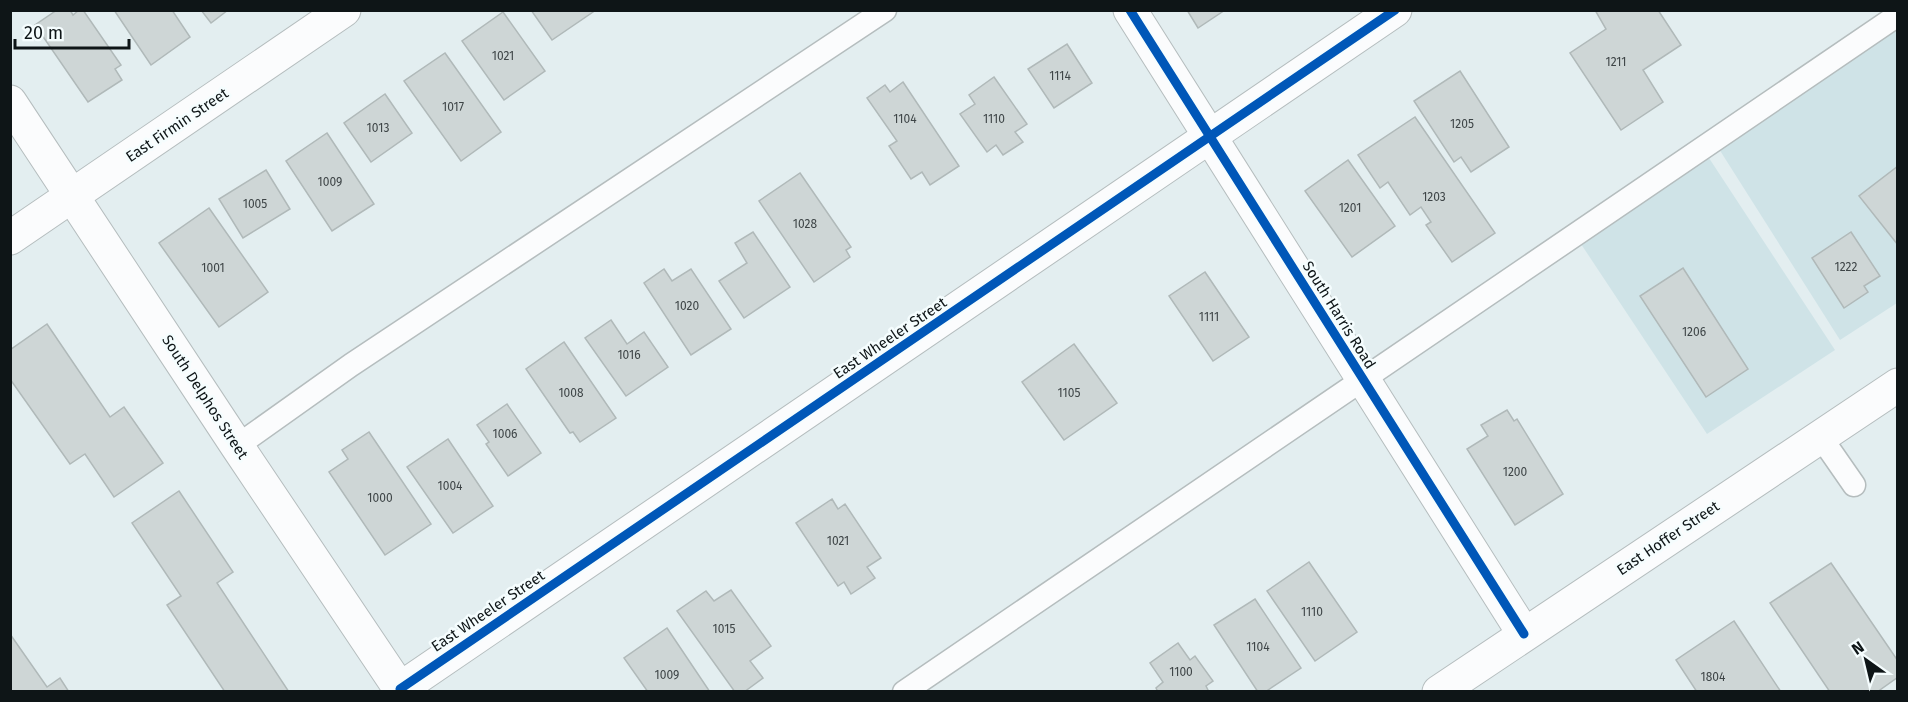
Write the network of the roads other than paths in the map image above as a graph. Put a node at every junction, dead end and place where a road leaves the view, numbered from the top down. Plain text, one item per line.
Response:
1 (344, 10) edge
2 (885, 10) edge
3 (1130, 10) edge
4 (1395, 10) edge
5 (1898, 15) edge
6 (10, 102) edge
7 (1211, 138) junction
8 (74, 196) junction
9 (10, 238) edge
10 (1362, 381) junction
11 (1898, 385) edge
12 (1820, 436) junction
13 (237, 447) junction
14 (1854, 485) dead end
15 (1524, 634) junction
16 (401, 690) edge
17 (904, 692) edge
18 (1439, 692) edge

1 - 8 street, East Firmin Street
2 - 13 lane
3 - 7 street, South Harris Road
4 - 7 street, East Wheeler Street
5 - 10 lane
6 - 8 street, South Delphos Street
7 - 10 street, South Harris Road
7 - 16 street, East Wheeler Street
8 - 9 street, East Firmin Street
8 - 13 street, South Delphos Street
10 - 15 street, South Harris Road
10 - 17 lane
11 - 12 street, East Hoffer Street
12 - 14 lane
12 - 15 street, East Hoffer Street
13 - 16 street, South Delphos Street
15 - 18 street, East Hoffer Street

